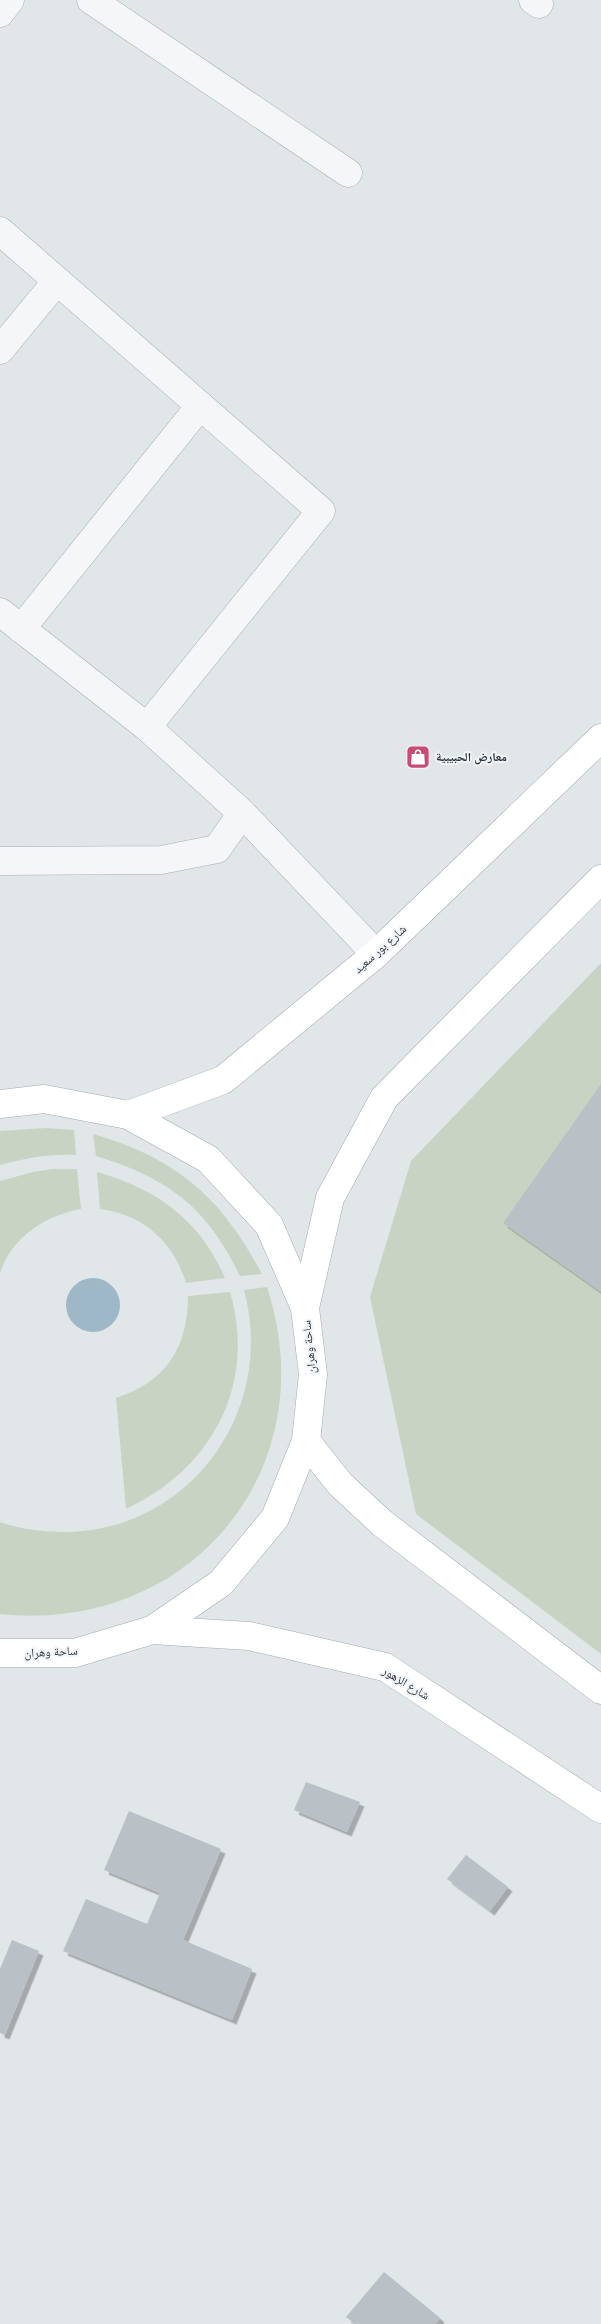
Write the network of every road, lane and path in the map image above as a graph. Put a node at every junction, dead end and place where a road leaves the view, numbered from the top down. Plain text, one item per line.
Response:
1 (10, 0) edge
2 (91, 0) edge
3 (0, 13) edge
4 (348, 173) dead end
5 (0, 231) edge
6 (57, 281) junction
7 (0, 350) edge
8 (200, 406) junction
9 (0, 612) edge
10 (21, 629) junction
11 (147, 727) junction
12 (601, 738) edge
13 (242, 813) junction
14 (0, 861) edge
15 (601, 879) edge
16 (376, 954) junction
17 (0, 1104) edge
18 (128, 1114) junction
19 (305, 1308) junction
20 (306, 1441) junction
21 (152, 1630) junction
22 (0, 1653) edge
23 (601, 1690) edge
24 (601, 1809) edge

1 - 3 street
2 - 4 street
5 - 6 street
6 - 7 street
6 - 8 street
8 - 10 street
8 - 11 street
9 - 10 street
10 - 11 street
11 - 13 street
12 - 16 main road, شارع بور سعيد
13 - 14 street
13 - 16 street
15 - 19 main road
16 - 18 main road, شارع بور سعيد
17 - 18 main road, ساحة وهران
18 - 19 main road, ساحة وهران
19 - 20 main road, ساحة وهران
20 - 21 main road, ساحة وهران
20 - 23 main road
21 - 22 main road, ساحة وهران
21 - 24 main road, شارع الزهور

